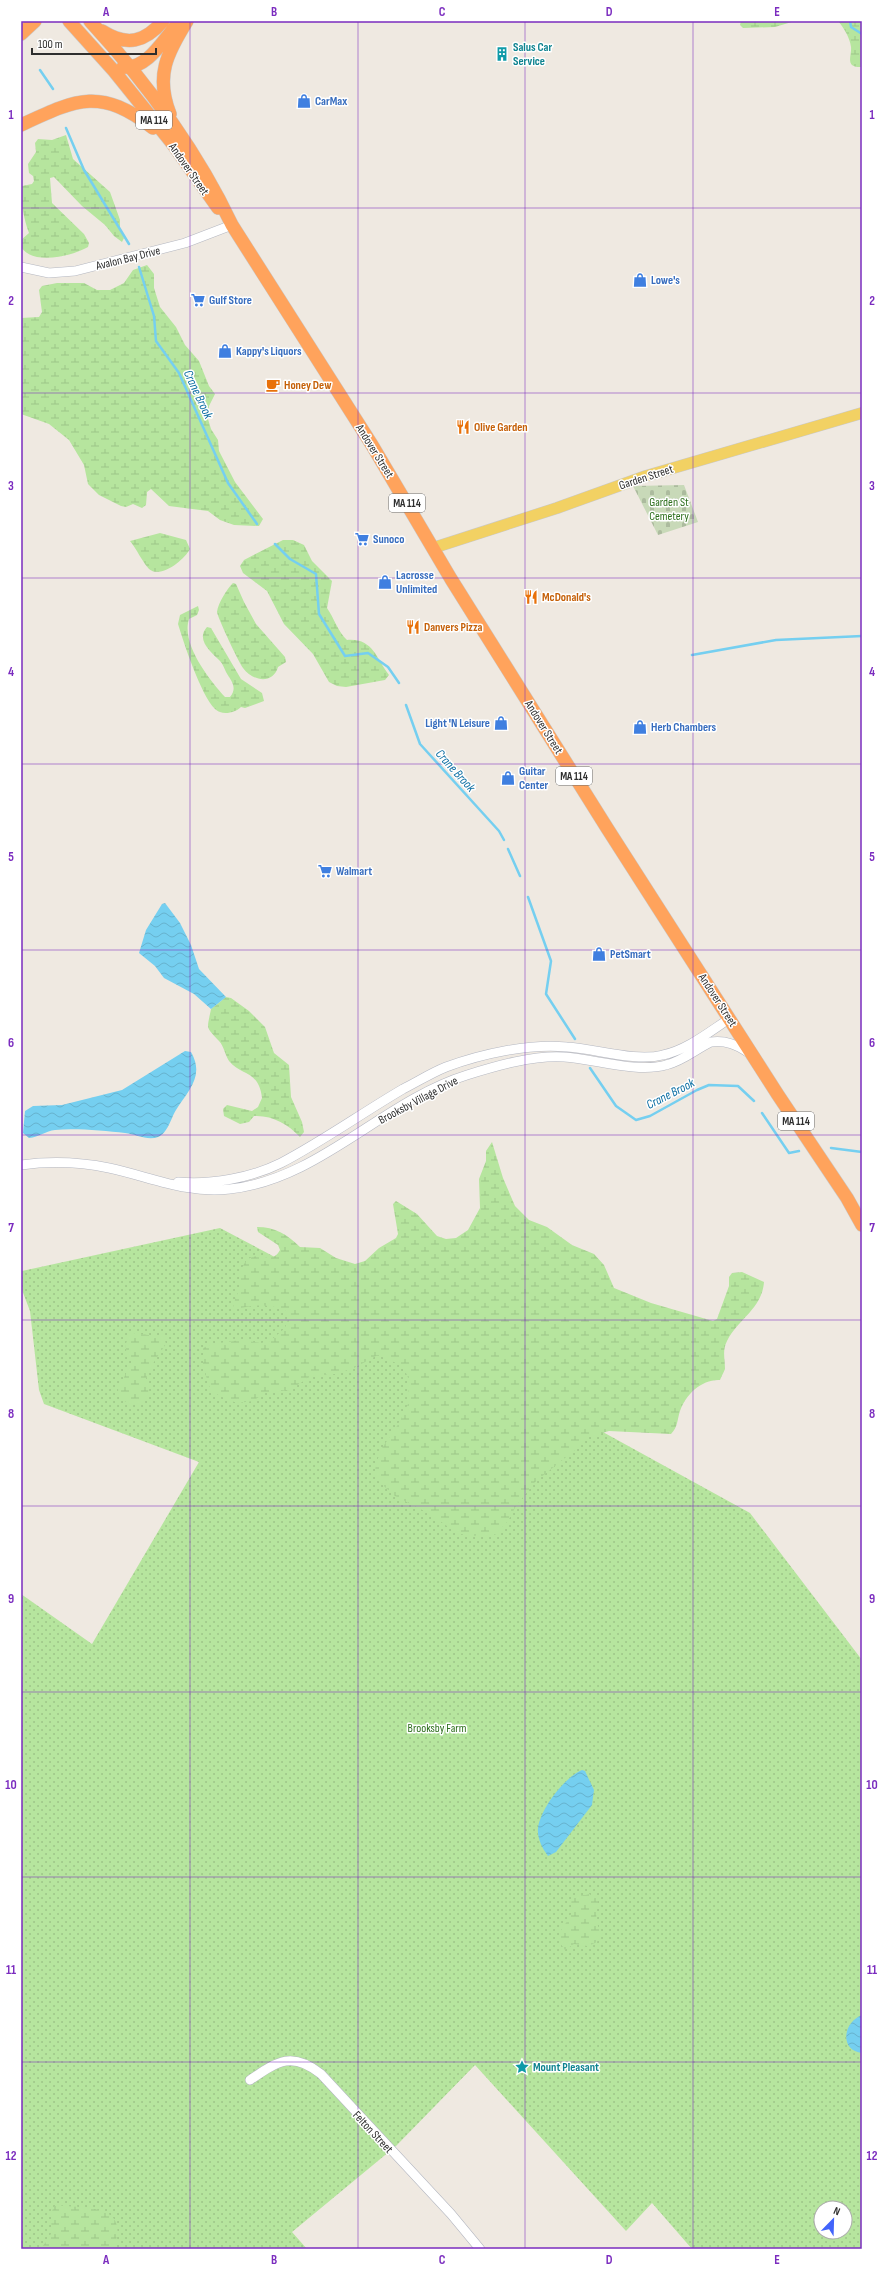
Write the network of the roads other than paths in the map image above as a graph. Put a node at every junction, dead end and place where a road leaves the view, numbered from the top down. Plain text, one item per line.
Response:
1 (35, 21) edge
2 (69, 21) edge
3 (164, 21) edge
4 (180, 21) edge
5 (187, 21) edge
6 (91, 23) edge
7 (21, 34) edge
8 (100, 55) junction
9 (130, 68) junction
10 (21, 125) edge
11 (174, 125) junction
12 (172, 143) junction
13 (232, 225) junction
14 (21, 267) edge
15 (862, 413) edge
16 (433, 548) junction
17 (729, 1019) junction
18 (753, 1056) junction
19 (21, 1165) edge
20 (158, 1181) junction
21 (862, 1225) edge
22 (250, 2080) dead end
23 (480, 2249) edge

1 - 7 highway
2 - 8 highway, Andover Street / MA 114
3 - 6 highway
4 - 9 highway
5 - 11 highway
6 - 9 highway, Andover Street / MA 114
8 - 9 highway
8 - 12 highway, Andover Street / MA 114
9 - 11 highway, Andover Street / MA 114
10 - 12 highway
11 - 13 highway, Andover Street / MA 114
12 - 13 highway, Andover Street / MA 114
13 - 14 street, Avalon Bay Drive
13 - 16 highway, Andover Street / MA 114
15 - 16 main road, Garden Street
16 - 17 highway, Andover Street / MA 114
17 - 18 highway, Andover Street / MA 114
17 - 20 street, Brooksby Village Drive
18 - 20 street, Brooksby Village Drive
18 - 21 highway, Andover Street / MA 114
19 - 20 street, Brooksby Village Drive
22 - 23 street, Felton Street

